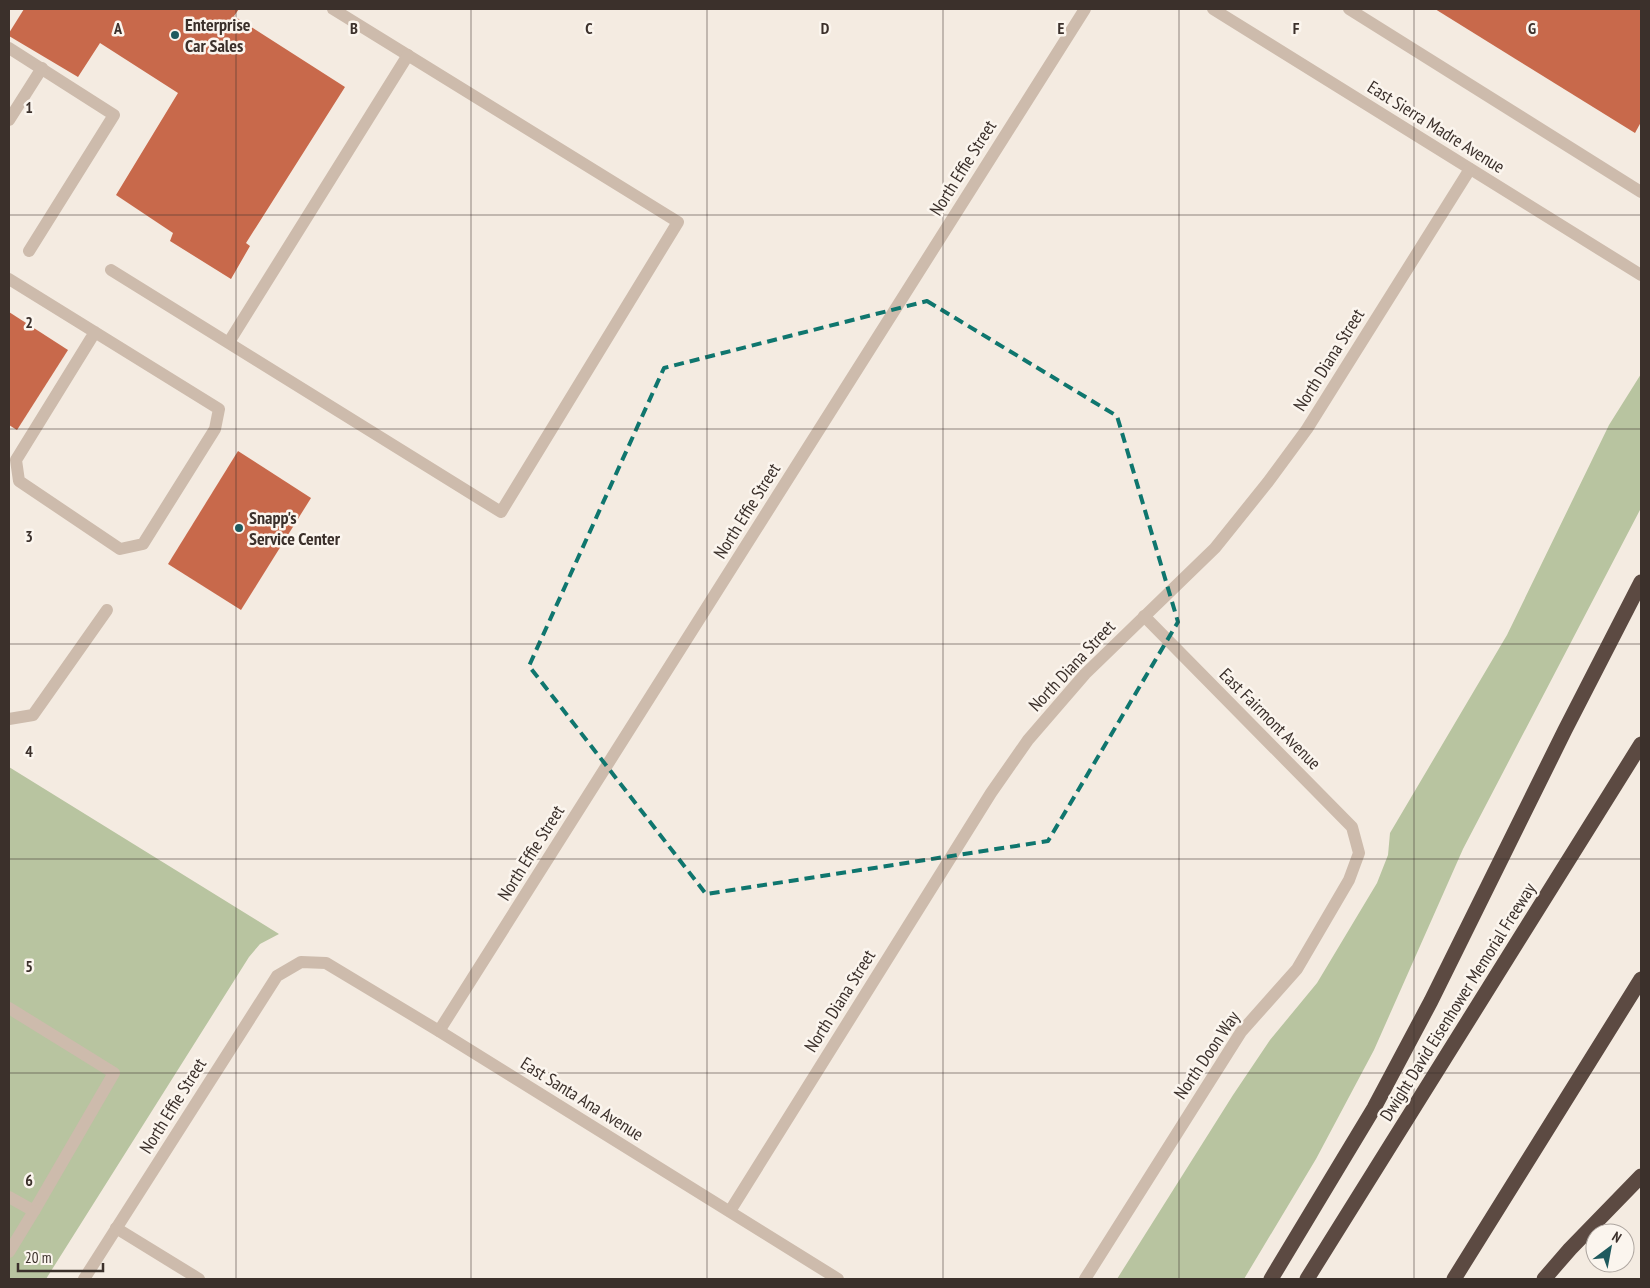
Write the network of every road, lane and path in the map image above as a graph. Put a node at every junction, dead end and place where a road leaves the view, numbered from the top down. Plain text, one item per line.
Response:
1 (333, 9) edge
2 (1085, 9) edge
3 (1213, 9) edge
4 (1349, 9) edge
5 (9, 48) edge
6 (408, 55) junction
7 (42, 68) junction
8 (9, 120) edge
9 (1470, 169) junction
10 (1641, 192) edge
11 (29, 251) dead end
12 (111, 270) dead end
13 (1641, 275) edge
14 (9, 279) edge
15 (96, 332) junction
16 (229, 342) junction
17 (1641, 582) edge
18 (107, 610) dead end
19 (1144, 616) junction
20 (9, 719) edge
21 (1641, 744) edge
22 (1359, 853) joint
23 (301, 962) joint
24 (1641, 979) edge
25 (9, 1008) edge
26 (439, 1031) junction
27 (1641, 1176) edge
28 (9, 1196) edge
29 (34, 1211) junction
30 (730, 1211) junction
31 (116, 1228) junction
32 (9, 1252) edge
33 (84, 1279) edge
34 (199, 1279) edge
35 (838, 1279) edge
36 (1086, 1279) edge
37 (1271, 1279) edge
38 (1307, 1279) edge
39 (1454, 1279) edge
40 (1544, 1279) edge

1 - 6 street
2 - 26 street, North Effie Street
3 - 9 street, East Sierra Madre Avenue
4 - 10 street
5 - 7 street
6 - 16 street
6 - 16 street
7 - 8 street
7 - 11 street
9 - 13 street, East Sierra Madre Avenue
9 - 19 street, North Diana Street
12 - 16 street
14 - 15 street
15 - 15 street
17 - 37 highway
18 - 20 street
19 - 22 street, East Fairmont Avenue
19 - 30 street, North Diana Street
21 - 38 highway, Dwight David Eisenhower Memorial Freeway
22 - 36 street, North Doon Way
23 - 26 street, East Santa Ana Avenue
23 - 31 street, North Effie Street
24 - 39 highway
25 - 29 street
26 - 30 street, East Santa Ana Avenue
27 - 40 highway
28 - 29 street
29 - 32 street
30 - 35 street, East Santa Ana Avenue
31 - 33 street, North Effie Street
31 - 34 street

